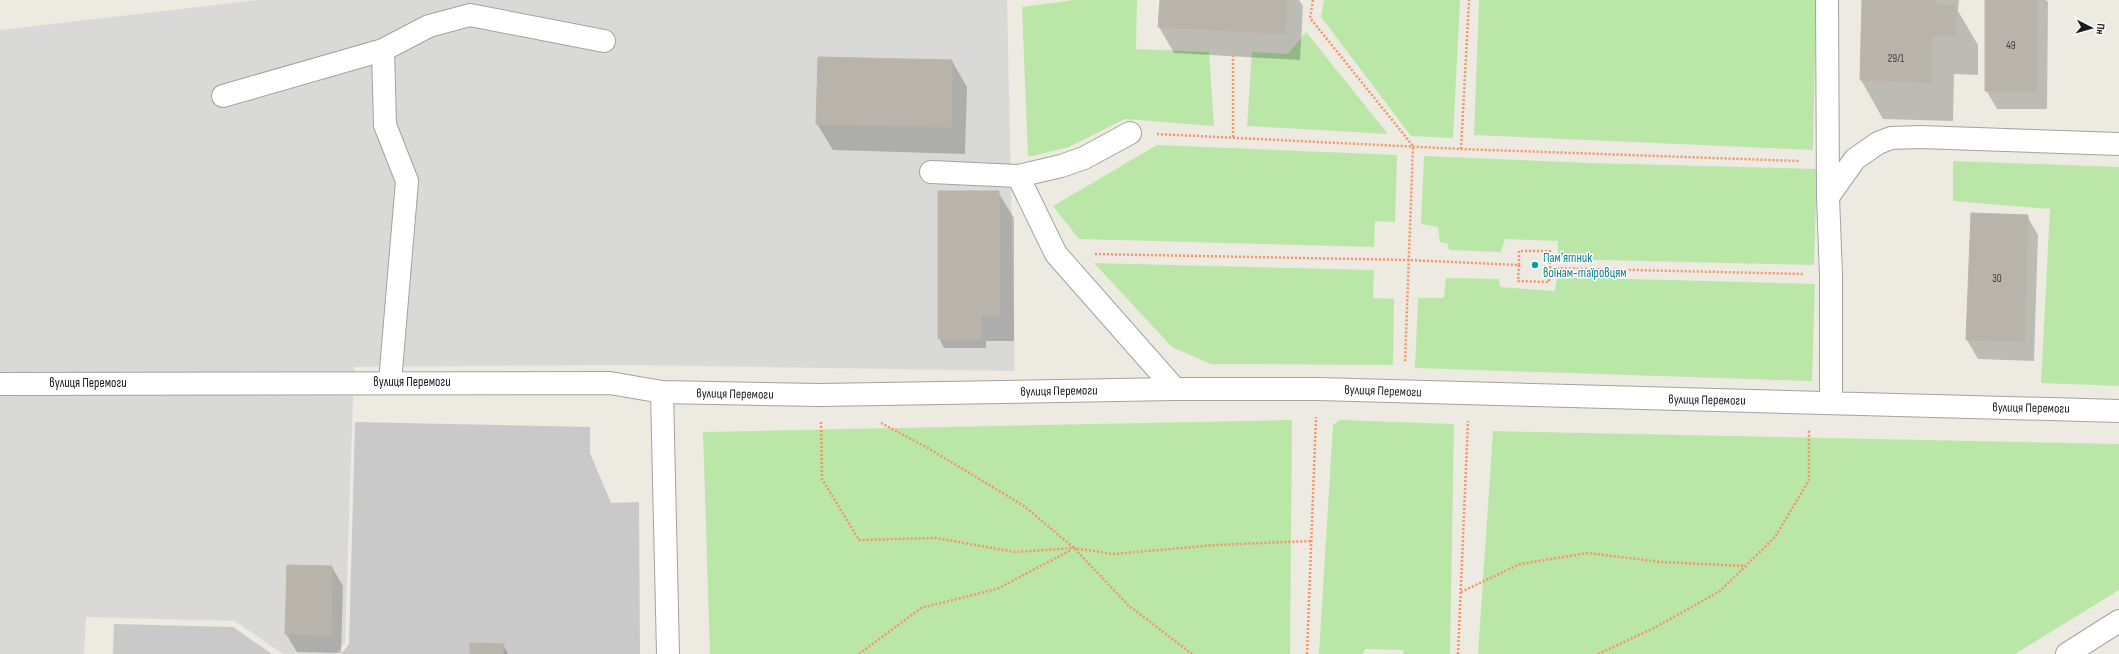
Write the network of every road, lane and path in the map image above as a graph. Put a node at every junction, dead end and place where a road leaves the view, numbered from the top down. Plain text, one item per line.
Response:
1 (1313, 0) edge
2 (1469, 0) edge
3 (1827, 0) edge
4 (604, 41) dead end
5 (383, 50) junction
6 (1233, 53) dead end
7 (223, 96) dead end
8 (1130, 133) joint
9 (1233, 137) junction
10 (2119, 144) edge
11 (1413, 146) junction
12 (1461, 149) junction
13 (1828, 162) junction
14 (931, 172) dead end
15 (1018, 176) junction
16 (1828, 197) junction
17 (1056, 254) junction
18 (1409, 260) junction
19 (1519, 265) junction
20 (1550, 268) junction
21 (1831, 275) junction
22 (390, 382) junction
23 (0, 384) edge
24 (1175, 389) junction
25 (1318, 389) junction
26 (1403, 391) junction
27 (662, 392) junction
28 (1469, 394) junction
29 (820, 395) junction
30 (864, 395) junction
31 (1809, 402) junction
32 (1831, 403) junction
33 (2119, 411) edge
34 (1310, 541) junction
35 (1074, 548) junction
36 (1746, 566) junction
37 (1461, 592) junction
38 (2119, 621) edge
39 (668, 654) edge
40 (859, 654) edge
41 (1192, 654) edge
42 (1307, 654) edge
43 (1458, 654) edge
44 (1598, 654) edge
45 (2067, 654) edge

1 - 11 path
2 - 12 path
3 - 13 street
4 - 5 street
5 - 7 street
5 - 22 street
6 - 9 path
8 - 9 path
8 - 15 street
9 - 11 path
10 - 16 street
11 - 12 path
11 - 18 path
12 - 13 path
13 - 16 street
14 - 15 street
15 - 17 street
16 - 21 street
17 - 18 path
17 - 24 street
18 - 19 path
18 - 26 path
19 - 20 path
19 - 20 path
20 - 21 path
21 - 32 street
22 - 23 street, вулиця Перемоги
22 - 27 street, вулиця Перемоги
24 - 25 street, вулиця Перемоги
24 - 30 street, вулиця Перемоги
25 - 26 street, вулиця Перемоги
25 - 34 path
26 - 28 street, вулиця Перемоги
27 - 29 street, вулиця Перемоги
27 - 39 street
28 - 31 street, вулиця Перемоги
28 - 37 path
29 - 30 street, вулиця Перемоги
29 - 35 path
30 - 35 path
31 - 32 street, вулиця Перемоги
31 - 36 path
32 - 33 street, вулиця Перемоги
34 - 35 path
34 - 42 path
35 - 40 path
35 - 41 path
36 - 37 path
36 - 44 path
37 - 43 path
38 - 45 street

